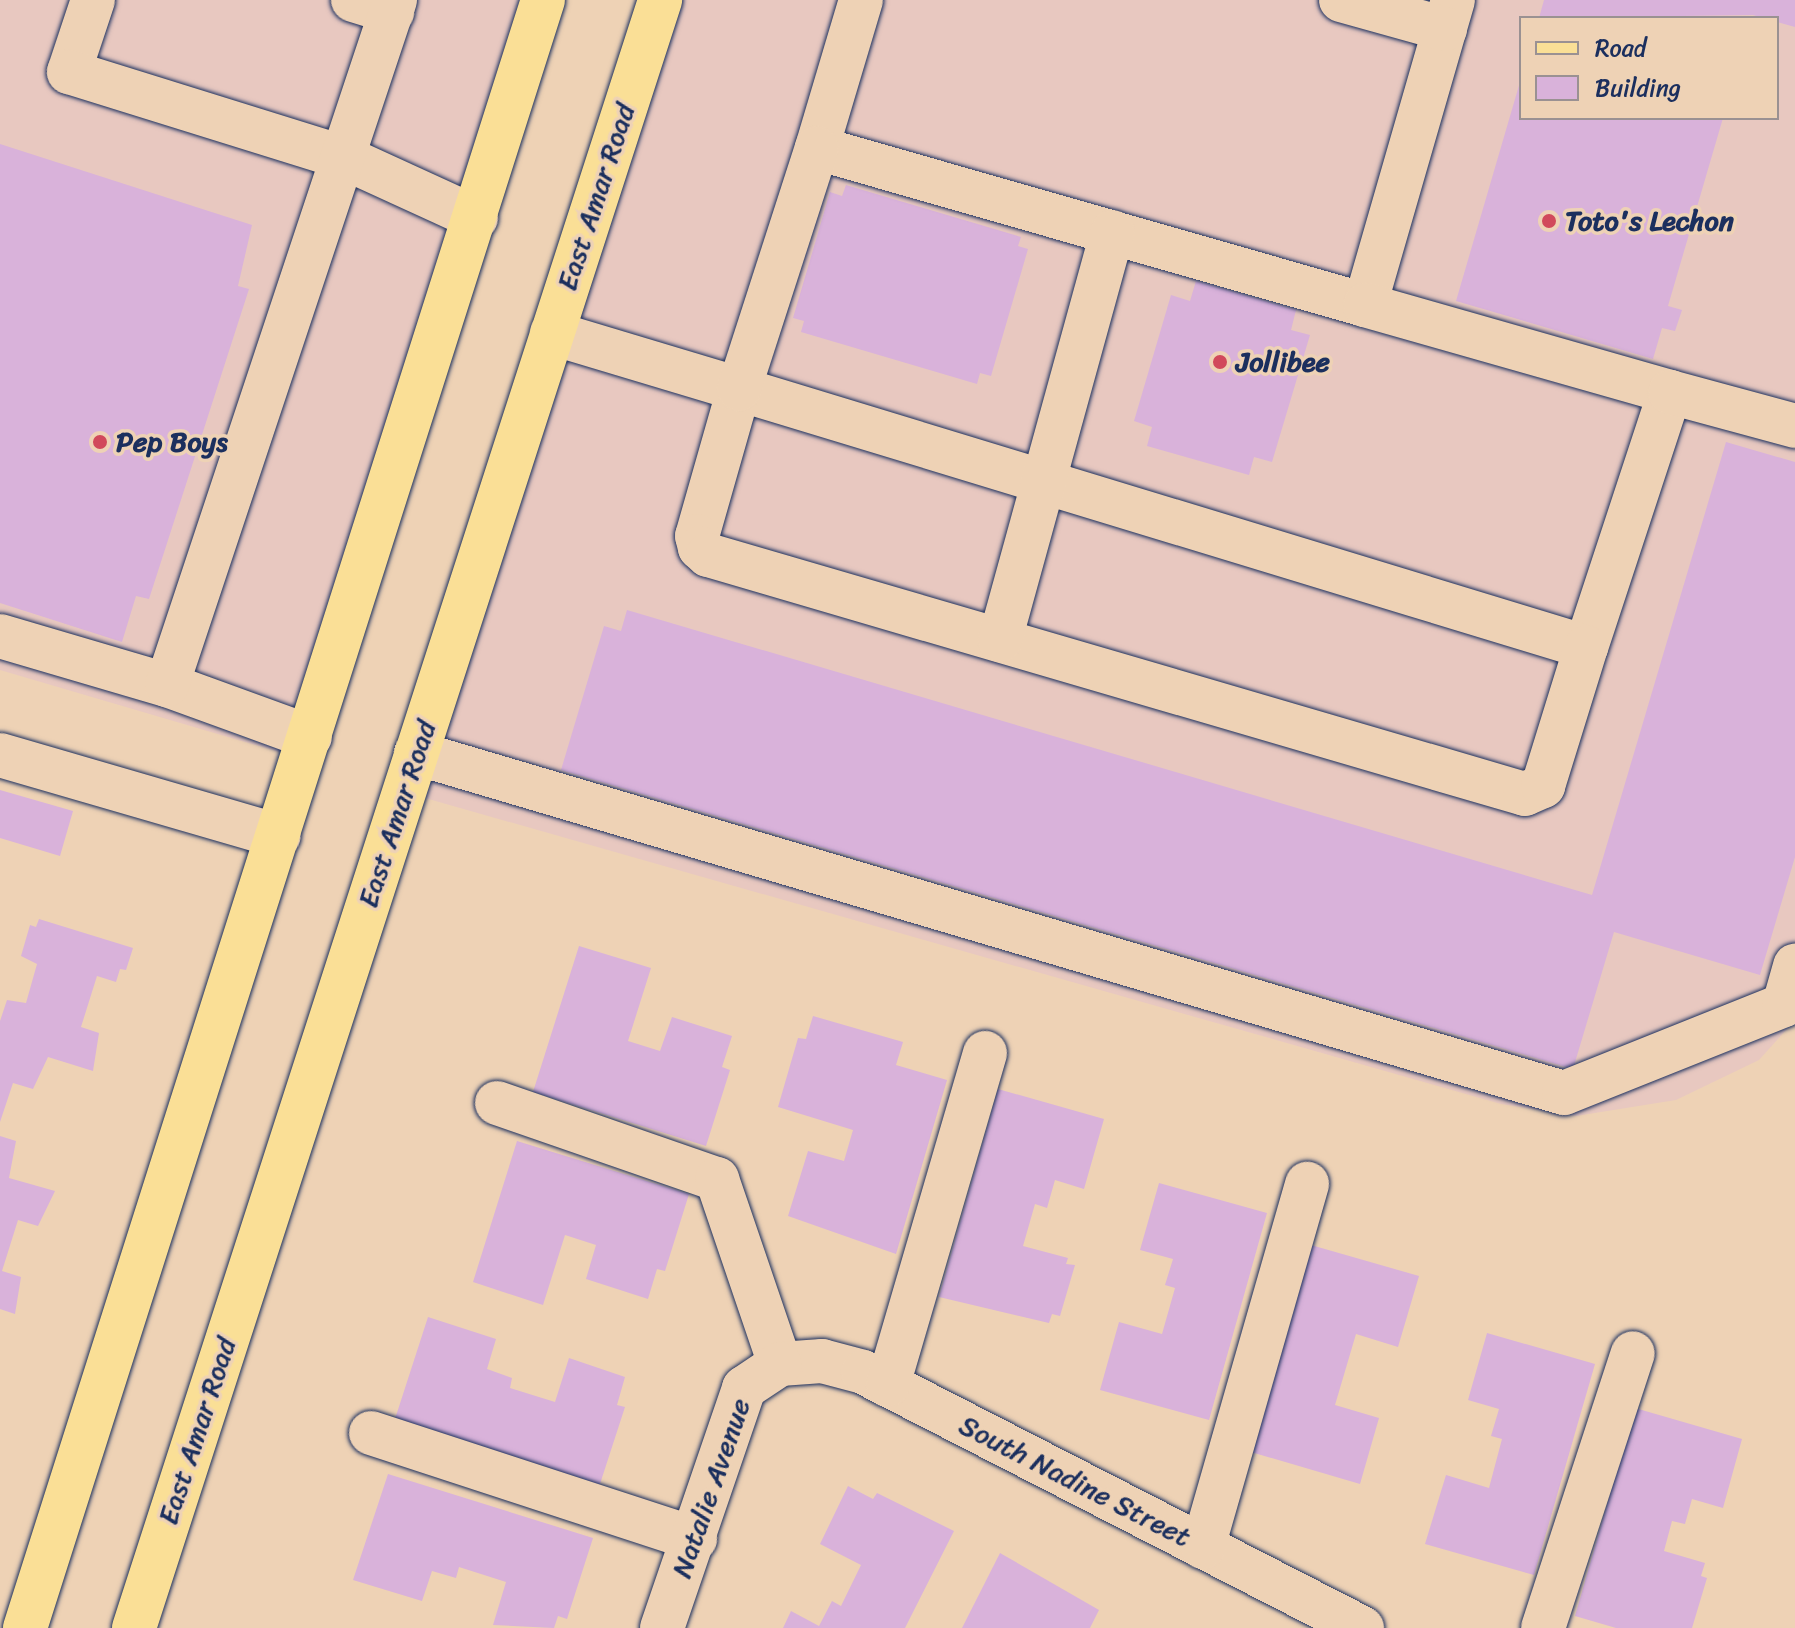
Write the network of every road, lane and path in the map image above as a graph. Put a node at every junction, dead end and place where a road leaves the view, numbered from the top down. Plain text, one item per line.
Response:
1 (93, 0) edge
2 (543, 0) edge
3 (660, 0) edge
4 (861, 0) edge
5 (1341, 0) edge
6 (380, 4) edge
7 (1449, 14) edge
8 (817, 148) junction
9 (345, 158) junction
10 (476, 218) junction
11 (1112, 232) junction
12 (1365, 305) junction
13 (552, 333) junction
14 (739, 389) junction
15 (1670, 392) junction
16 (1795, 426) edge
17 (1043, 482) junction
18 (0, 636) edge
19 (1000, 640) junction
20 (1586, 647) junction
21 (167, 685) junction
22 (310, 737) junction
23 (416, 753) junction
24 (0, 755) edge
25 (278, 836) junction
26 (1795, 966) edge
27 (985, 1053) dead end
28 (497, 1103) dead end
29 (1307, 1184) dead end
30 (1633, 1353) dead end
31 (780, 1364) junction
32 (888, 1385) junction
33 (371, 1433) dead end
34 (695, 1539) junction
35 (1203, 1547) junction
36 (1341, 1623) edge
37 (25, 1628) edge
38 (134, 1628) edge
39 (662, 1628) edge
40 (1543, 1628) edge

1 - 9 street
2 - 10 main road
3 - 13 main road, East Amar Road
4 - 8 street
5 - 7 street
6 - 9 street
7 - 12 street
8 - 11 street
8 - 14 street
9 - 10 street
9 - 21 street
10 - 22 main road
11 - 12 street
11 - 17 street
12 - 15 street
13 - 14 street
13 - 23 main road, East Amar Road
14 - 17 street
14 - 19 street
15 - 16 street
15 - 20 street
17 - 19 street
17 - 20 street
18 - 21 street
19 - 20 street
21 - 22 street
22 - 25 main road
23 - 26 street
23 - 38 main road, East Amar Road
24 - 25 street
25 - 37 main road
27 - 32 street
28 - 31 street
29 - 35 street
30 - 40 street
31 - 32 street, South Nadine Street
31 - 34 street, Natalie Avenue
32 - 35 street, South Nadine Street
33 - 34 street
34 - 39 street, Natalie Avenue
35 - 36 street, South Nadine Street

